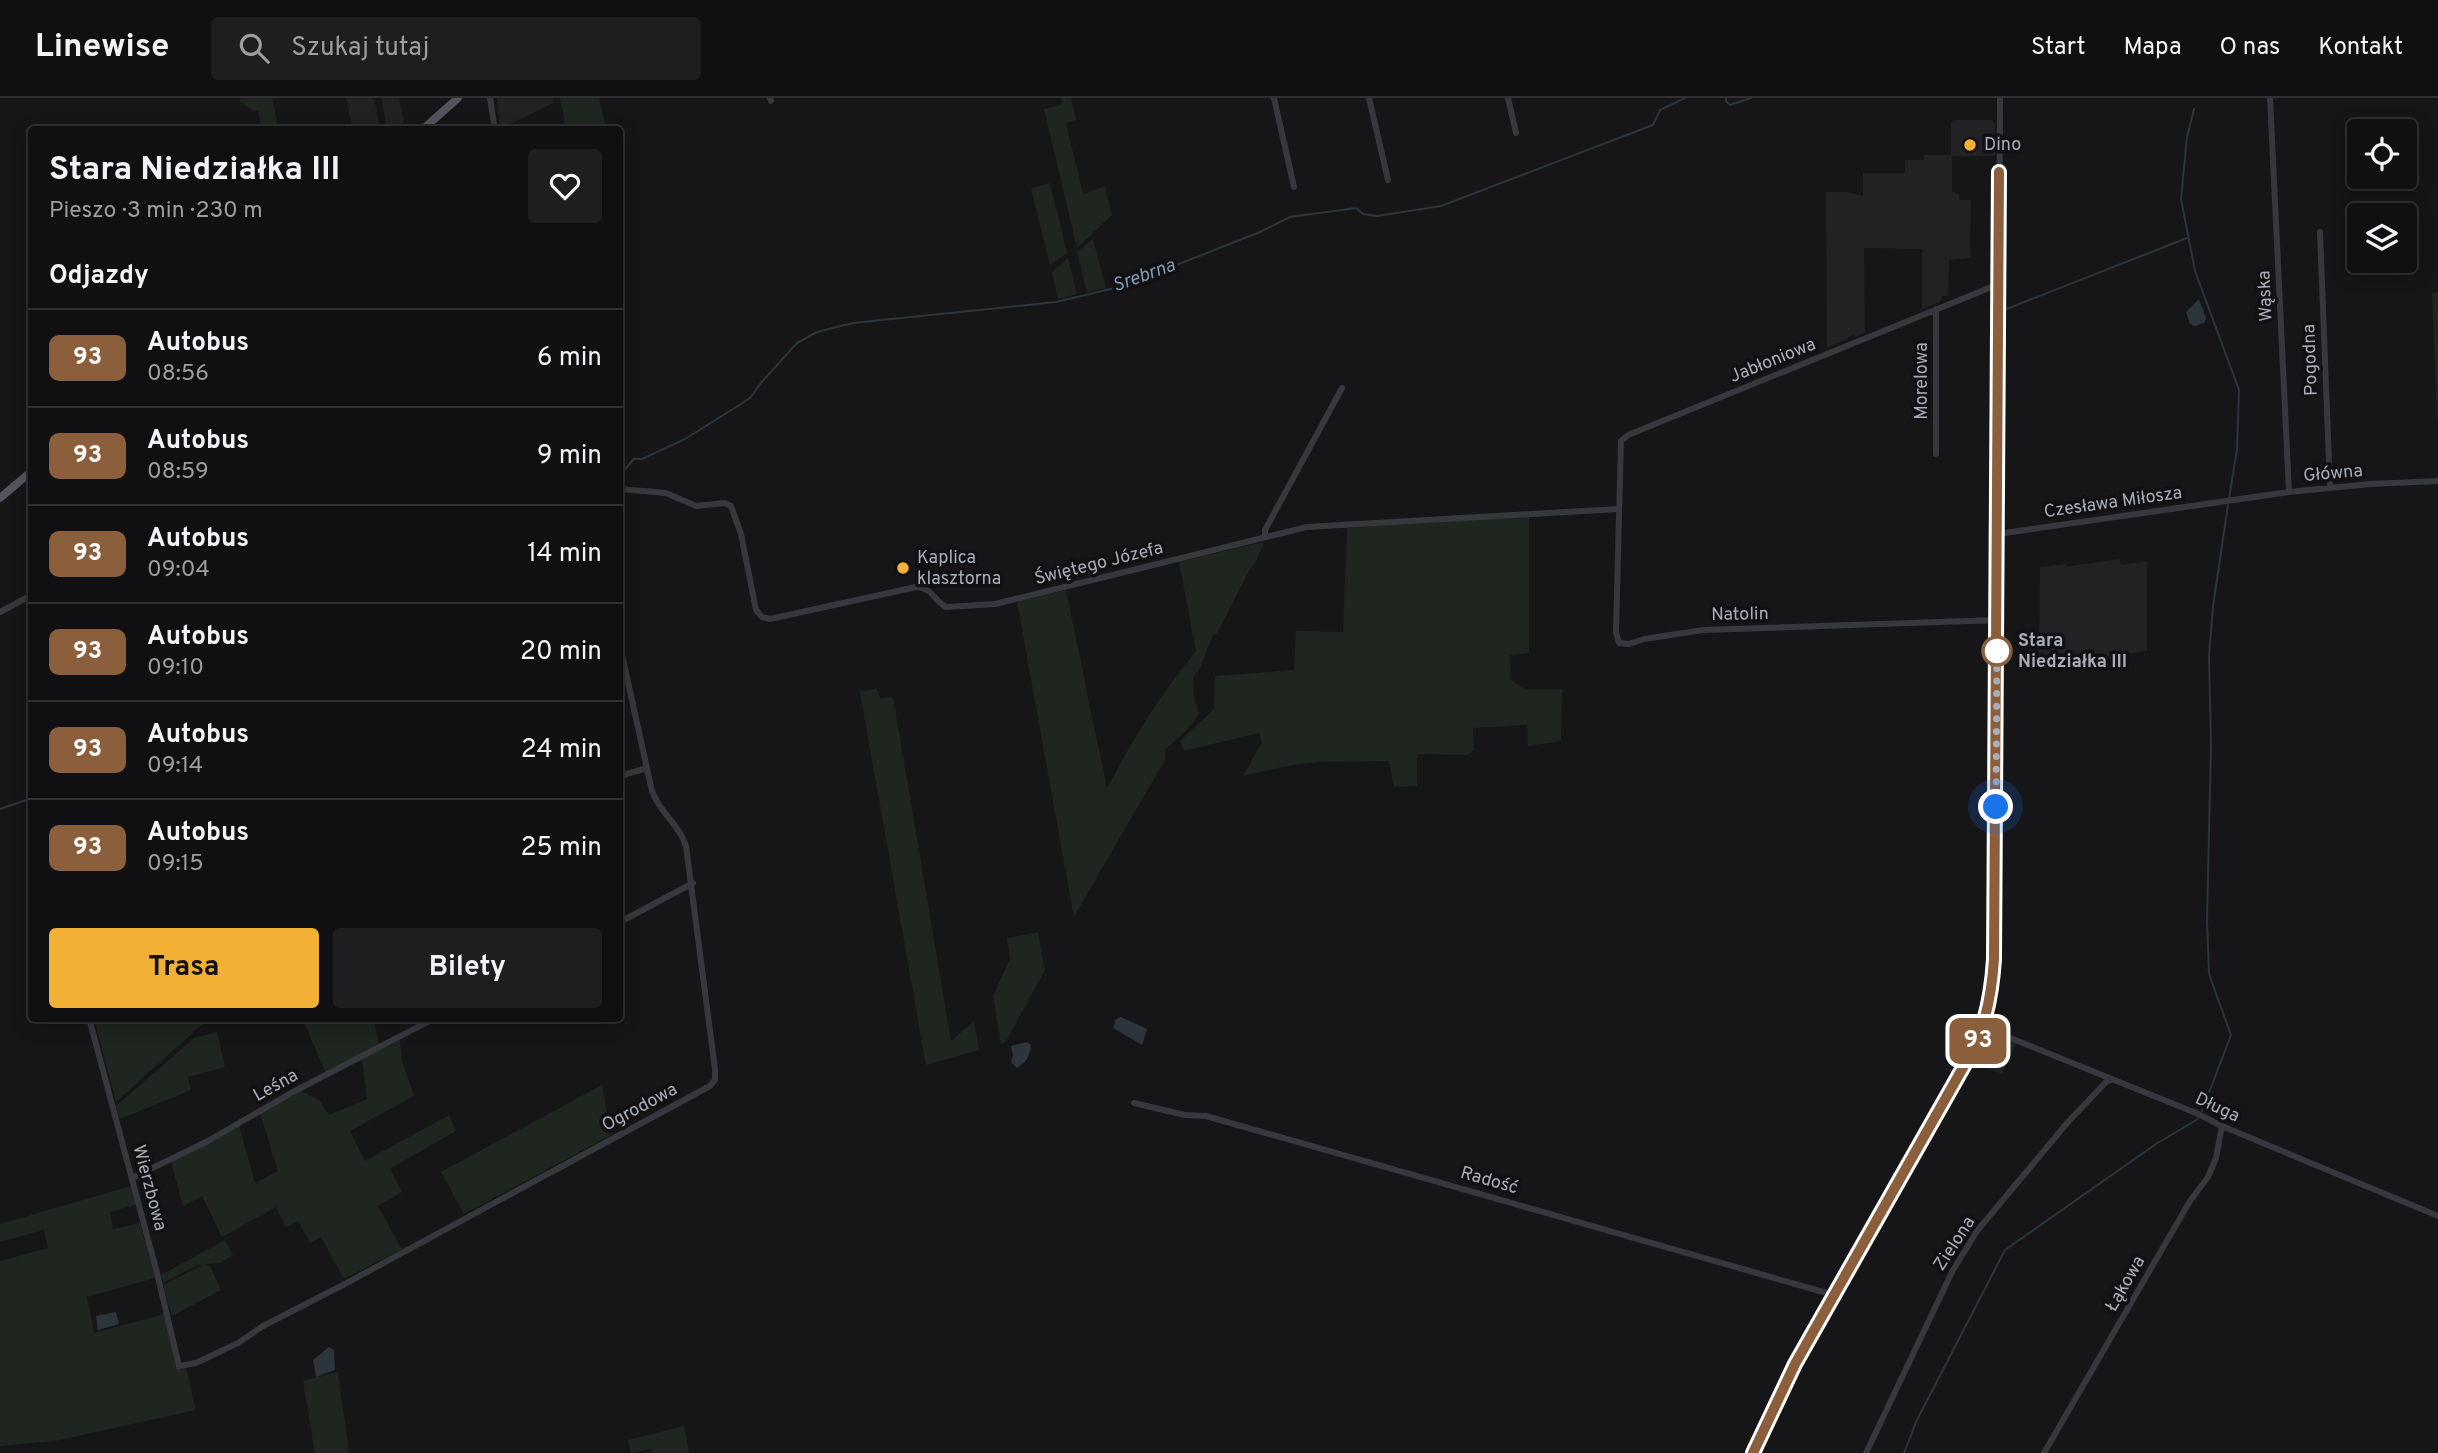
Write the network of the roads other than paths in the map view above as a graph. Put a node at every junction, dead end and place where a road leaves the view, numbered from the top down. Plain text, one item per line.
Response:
1 (458, 98) edge
2 (490, 98) edge
3 (1274, 98) edge
4 (1369, 98) edge
5 (1508, 98) edge
6 (2000, 98) edge
7 (2270, 98) edge
8 (426, 126) edge
9 (494, 126) edge
10 (1516, 133) dead end
11 (1388, 180) dead end
12 (1294, 187) dead end
13 (2319, 232) dead end
14 (1999, 284) junction
15 (1936, 309) junction
16 (1342, 388) dead end
17 (1936, 454) dead end
18 (28, 474) edge
19 (2438, 481) edge
20 (2330, 488) junction
21 (623, 489) edge
22 (2289, 492) junction
23 (0, 498) edge
24 (2229, 501) joint
25 (1618, 509) junction
26 (1998, 534) junction
27 (1265, 537) junction
28 (28, 597) edge
29 (0, 612) edge
30 (1997, 620) junction
31 (623, 660) edge
32 (647, 768) junction
33 (623, 775) edge
34 (693, 883) junction
35 (623, 920) edge
36 (90, 1022) edge
37 (427, 1022) edge
38 (1983, 1027) junction
39 (2111, 1080) junction
40 (1134, 1103) dead end
41 (2222, 1126) junction
42 (132, 1178) junction
43 (2438, 1216) edge
44 (1834, 1295) junction
45 (179, 1366) joint
46 (1753, 1453) edge
47 (1866, 1453) edge
48 (2044, 1453) edge

1 - 8 main road
2 - 9 street
3 - 12 street
4 - 11 street
5 - 10 street
6 - 14 street
7 - 22 street, Wąska
13 - 20 street, Pogodna
14 - 15 street, Jabłoniowa
14 - 26 street
15 - 17 street, Morelowa
15 - 25 street, Jabłoniowa
16 - 27 street
18 - 23 main road
19 - 20 street, Główna
20 - 22 street, Główna
21 - 27 street, Świętego Józefa
22 - 24 street, Główna
24 - 26 street, Czesława Miłosza
25 - 27 street, Świętego Józefa
25 - 30 street, Natolin
26 - 30 street
28 - 29 street
30 - 38 street
31 - 32 street, Ogrodowa
32 - 33 street
32 - 34 street, Ogrodowa
34 - 35 street
34 - 45 street, Ogrodowa
36 - 42 street, Wierzbowa
37 - 42 street, Leśna
38 - 39 street, Długa
38 - 44 street
39 - 41 street, Długa
39 - 47 street, Zielona
40 - 44 street, Radość
41 - 43 street, Długa
41 - 48 street, Łąkowa
42 - 45 street, Wierzbowa
44 - 46 street

